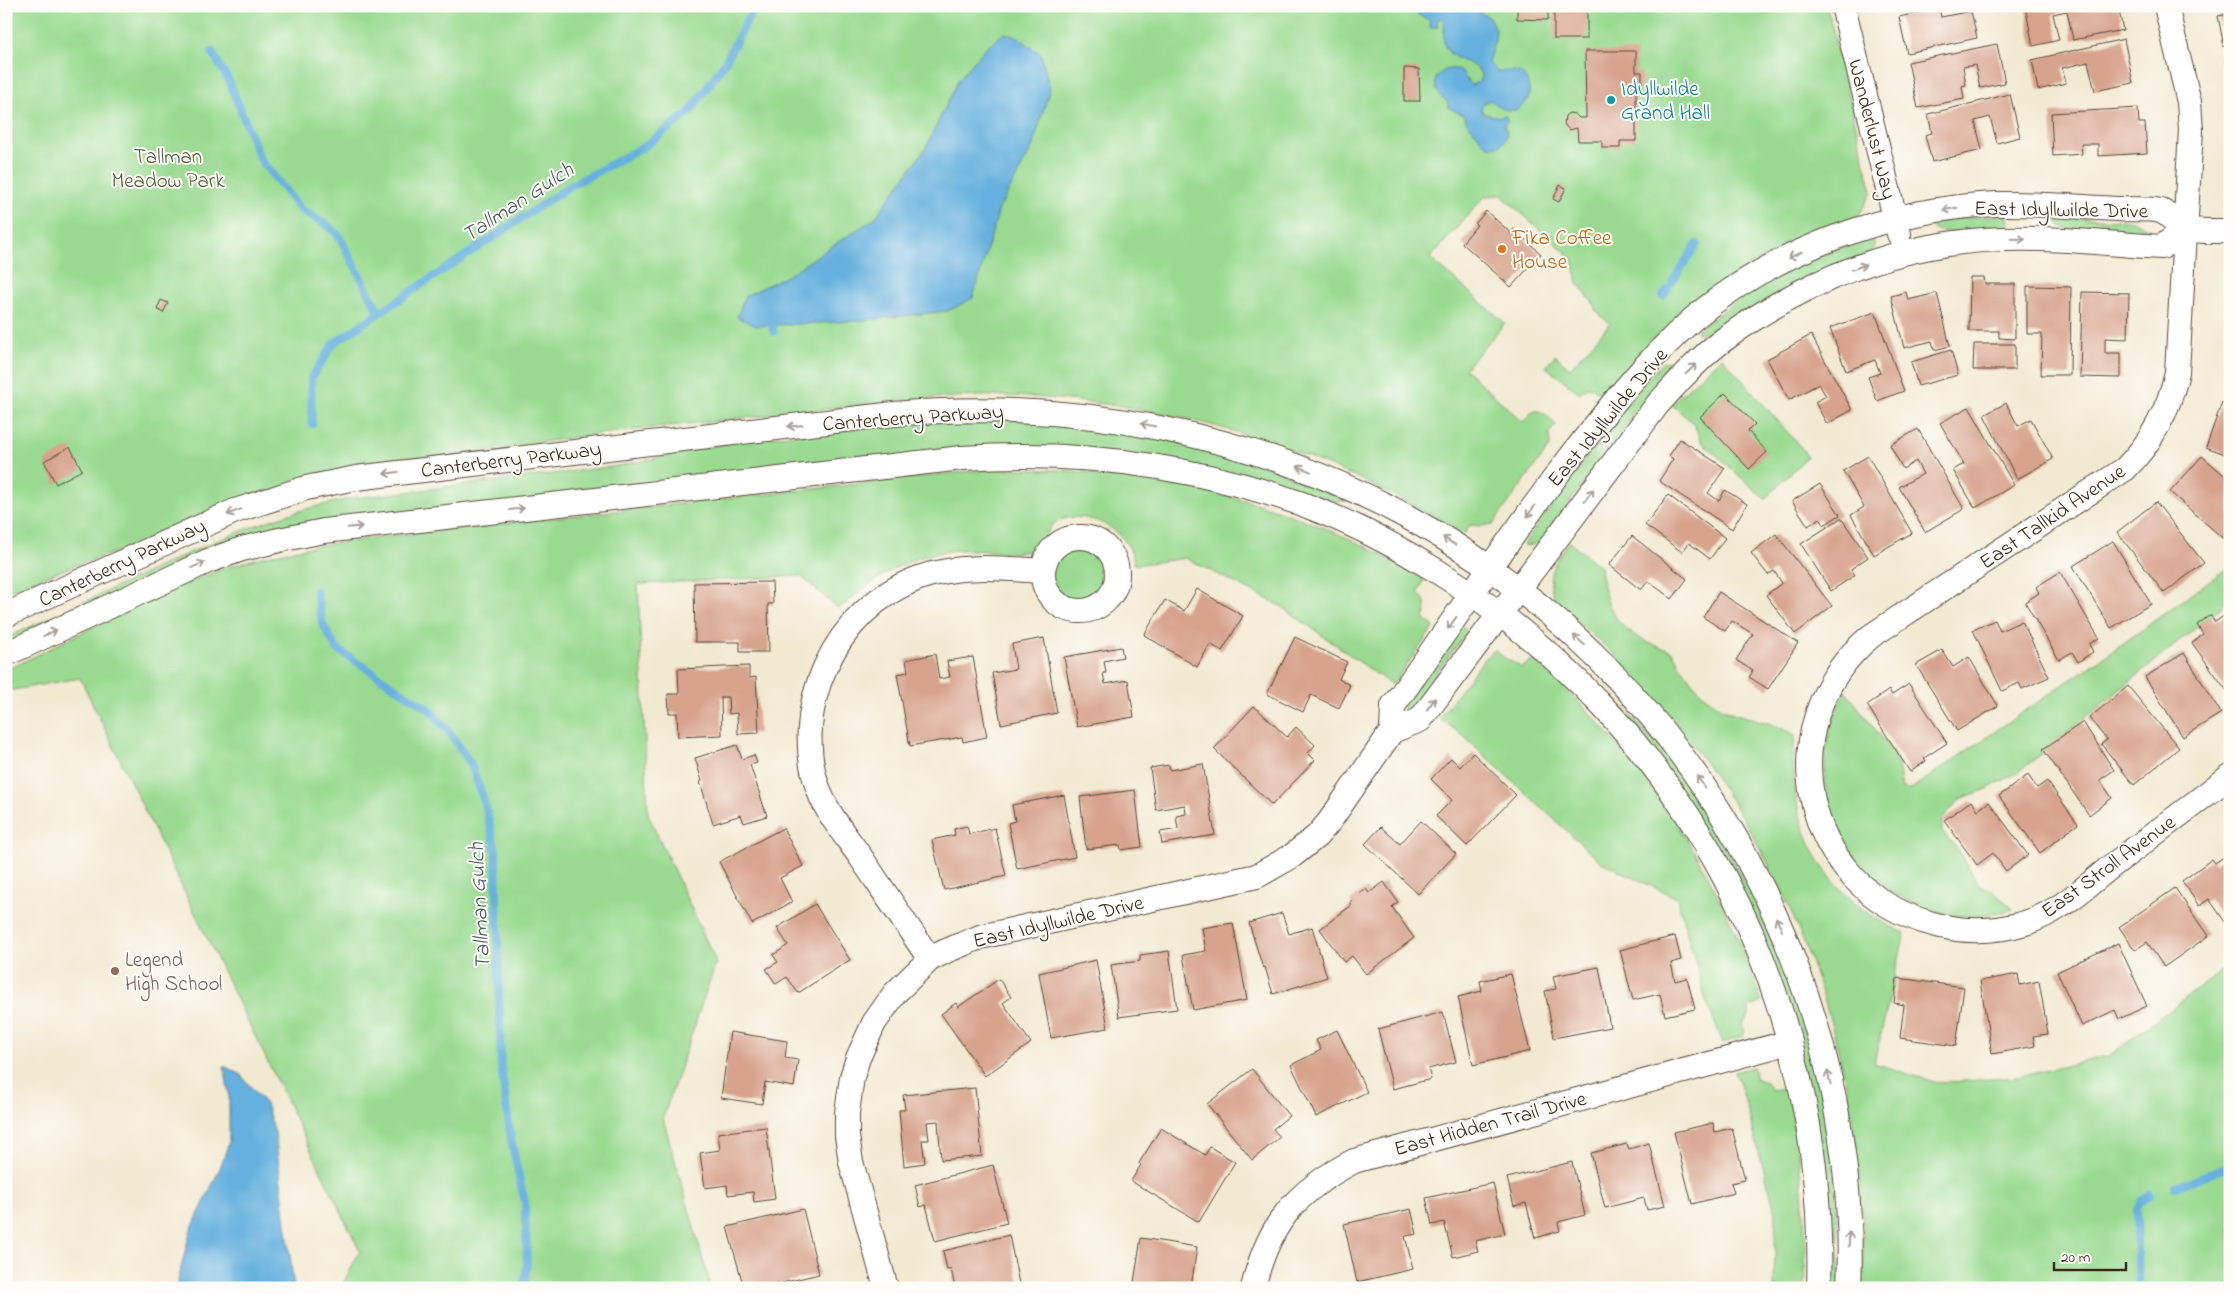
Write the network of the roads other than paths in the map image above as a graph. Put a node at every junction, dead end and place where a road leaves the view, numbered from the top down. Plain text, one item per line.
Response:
1 (1843, 6) edge
2 (2166, 6) edge
3 (1895, 220) junction
4 (2185, 229) junction
5 (2230, 231) edge
6 (1903, 252) junction
7 (1490, 568) junction
8 (1042, 571) dead end
9 (1518, 590) junction
10 (1473, 594) junction
11 (1499, 613) junction
12 (6, 615) edge
13 (6, 654) edge
14 (1392, 731) junction
15 (2230, 776) edge
16 (1889, 908) joint
17 (930, 959) junction
18 (1790, 1042) junction
19 (886, 1288) edge
20 (1253, 1288) edge
21 (1819, 1288) edge
22 (1849, 1288) edge

1 - 3 street, Wanderlust Way
2 - 4 street, East Tallkid Avenue
4 -> 3 street, East Idyllwilde Drive
3 - 6 street, Wanderlust Way
3 -> 7 street, East Idyllwilde Drive
4 - 5 street
6 -> 4 street, East Idyllwilde Drive
4 - 16 street, East Tallkid Avenue
9 -> 6 street, East Idyllwilde Drive
7 - 9 street, Canterberry Parkway
7 - 10 street, East Idyllwilde Drive
7 -> 12 street, Canterberry Parkway
8 - 17 street
9 - 11 street, East Idyllwilde Drive
22 -> 9 street, Canterberry Parkway
10 - 11 street, Canterberry Parkway
13 -> 10 street, Canterberry Parkway
10 -> 14 street, East Idyllwilde Drive
14 -> 11 street, East Idyllwilde Drive
11 - 18 street, Canterberry Parkway
14 - 17 street, East Idyllwilde Drive
15 - 16 street, East Stroll Avenue
17 - 19 street, East Idyllwilde Drive
18 - 20 street, East Hidden Trail Drive
18 - 21 street, Canterberry Parkway

